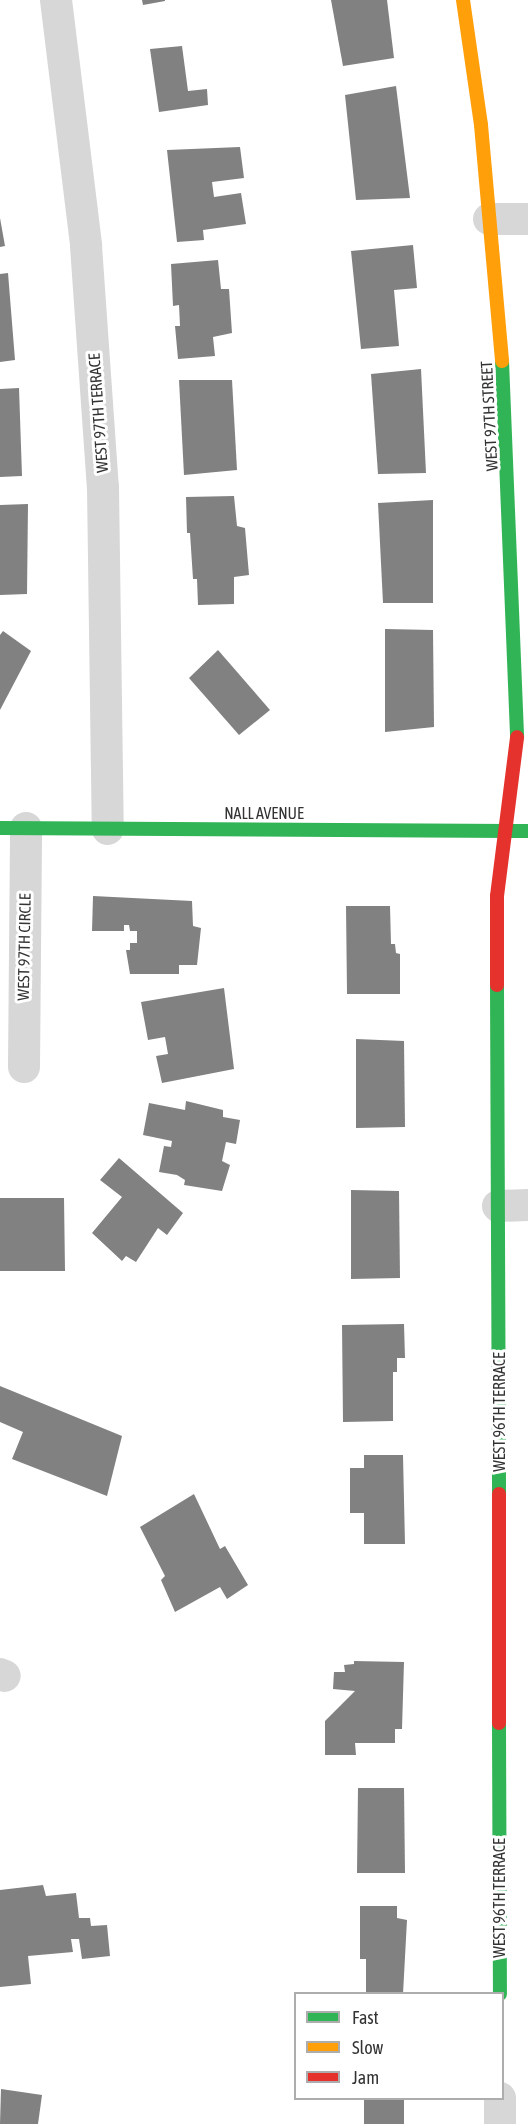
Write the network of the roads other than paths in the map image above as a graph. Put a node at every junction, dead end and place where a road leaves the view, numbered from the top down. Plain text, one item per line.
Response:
1 (56, 0) edge
2 (463, 0) edge
3 (489, 219) junction
4 (528, 219) edge
5 (520, 535) edge
6 (13, 828) edge
7 (108, 829) junction
8 (508, 831) junction
9 (528, 831) edge
10 (24, 1067) dead end
11 (513, 1206) edge
12 (500, 1992) edge
13 (500, 2100) edge
14 (500, 2124) edge

1 - 7 street, WEST 97TH TERRACE
2 - 3 street, WEST 97TH STREET
3 - 4 street
3 - 5 street, WEST 97TH STREET
5 - 8 street, WEST 97TH STREET
6 - 7 street, NALL AVENUE
6 - 10 street, WEST 97TH CIRCLE
7 - 8 street, NALL AVENUE
8 - 9 street, NALL AVENUE
8 - 11 street, WEST 96TH TERRACE
11 - 12 street, WEST 96TH TERRACE
13 - 14 street

